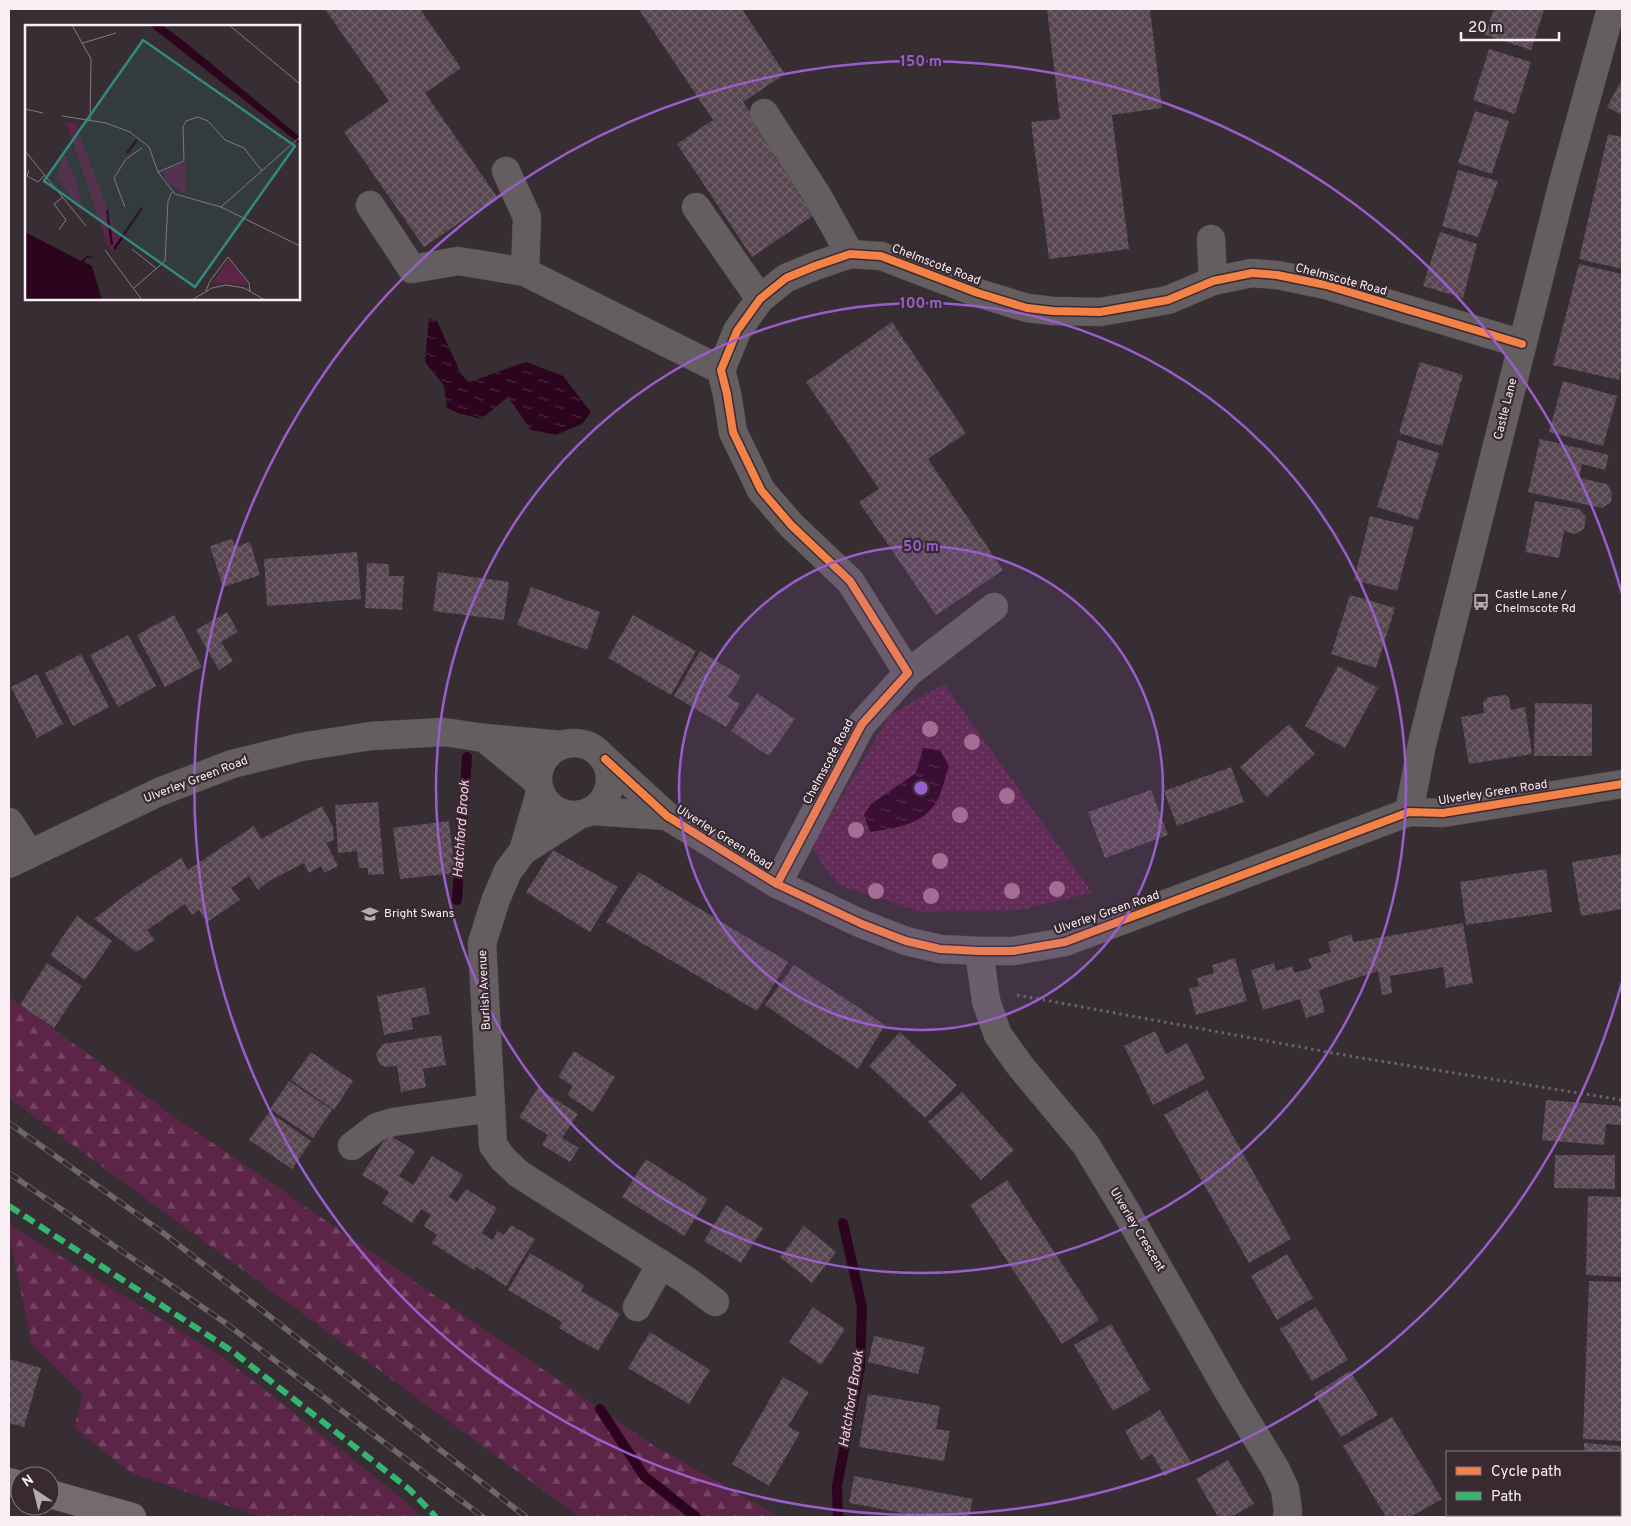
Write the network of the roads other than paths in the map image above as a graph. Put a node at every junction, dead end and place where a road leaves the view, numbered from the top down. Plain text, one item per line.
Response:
1 (1611, 9) edge
2 (764, 113) dead end
3 (506, 170) dead end
4 (370, 205) dead end
5 (696, 207) dead end
6 (1211, 238) dead end
7 (850, 254) junction
8 (525, 272) junction
9 (1213, 281) junction
10 (760, 299) junction
11 (1522, 344) junction
12 (721, 370) junction
13 (994, 607) dead end
14 (908, 673) junction
15 (484, 738) junction
16 (562, 745) junction
17 (604, 759) junction
18 (1622, 784) edge
19 (539, 787) junction
20 (1409, 812) junction
21 (585, 813) junction
22 (667, 816) junction
23 (9, 822) edge
24 (524, 851) junction
25 (19, 859) edge
26 (777, 884) junction
27 (979, 951) junction
28 (491, 1108) junction
29 (352, 1146) dead end
30 (661, 1264) junction
31 (715, 1302) dead end
32 (637, 1307) dead end
33 (60, 1497) edge
34 (132, 1517) edge
35 (1287, 1517) edge

1 - 11 street, Castle Lane
2 - 7 street
3 - 8 street
4 - 8 street
5 - 10 street
6 - 9 street
7 - 9 street, Chelmscote Road
7 - 10 street, Chelmscote Road
8 - 12 street
9 - 11 street, Chelmscote Road
10 - 12 street, Chelmscote Road
11 - 20 street, Castle Lane
12 - 14 street
13 - 14 street, Chelmscote Road
14 - 26 street, Chelmscote Road
15 - 16 street, Ulverley Green Road
15 - 19 street
15 - 25 street, Ulverley Green Road
16 - 17 street
16 - 19 street
17 - 21 street
17 - 22 street, Ulverley Green Road
18 - 20 street, Ulverley Green Road
19 - 21 street
19 - 24 street, Burlish Avenue
20 - 27 street, Ulverley Green Road
21 - 22 street, Ulverley Green Road
21 - 24 street, Burlish Avenue
22 - 26 street, Ulverley Green Road
23 - 25 street
24 - 28 street, Burlish Avenue
26 - 27 street, Ulverley Green Road
27 - 35 street, Ulverley Crescent
28 - 29 street
28 - 30 street, Burlish Avenue
30 - 31 street, Burlish Avenue
30 - 32 street
33 - 34 highway

